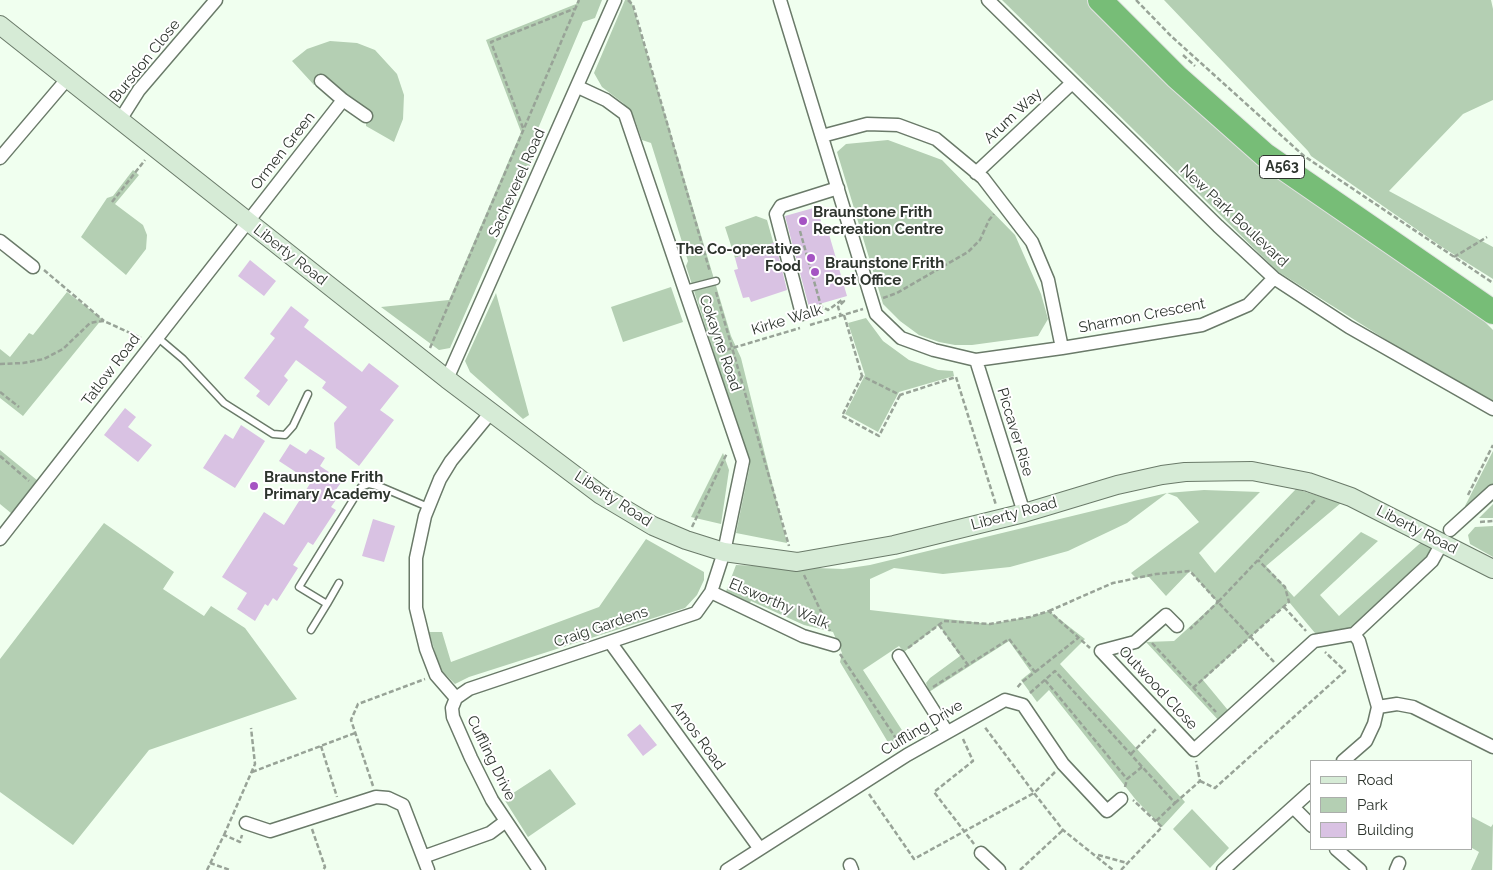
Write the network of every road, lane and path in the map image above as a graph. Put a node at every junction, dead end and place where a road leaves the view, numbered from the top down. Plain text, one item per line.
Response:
1 (216, 0) edge
2 (579, 0) edge
3 (615, 0) edge
4 (780, 0) edge
5 (988, 0) edge
6 (1100, 0) edge
7 (1136, 0) edge
8 (576, 8) junction
9 (0, 25) edge
10 (1181, 53) dead end
11 (1202, 72) dead end
12 (68, 78) junction
13 (321, 80) dead end
14 (1072, 83) junction
15 (578, 86) junction
16 (343, 100) junction
17 (366, 116) dead end
18 (120, 120) junction
19 (524, 129) junction
20 (822, 136) junction
21 (155, 148) junction
22 (0, 158) edge
23 (976, 173) junction
24 (838, 188) junction
25 (112, 202) dead end
26 (1003, 205) junction
27 (248, 222) junction
28 (800, 231) dead end
29 (1487, 237) dead end
30 (0, 241) edge
31 (1454, 257) junction
32 (1448, 262) dead end
33 (33, 267) joint
34 (1274, 278) junction
35 (716, 281) dead end
36 (1493, 283) edge
37 (685, 289) junction
38 (873, 304) junction
39 (1491, 312) edge
40 (802, 314) dead end
41 (842, 315) junction
42 (104, 322) junction
43 (155, 339) junction
44 (1062, 348) junction
45 (707, 356) junction
46 (976, 360) junction
47 (425, 361) junction
48 (0, 364) edge
49 (862, 376) junction
50 (447, 379) junction
51 (0, 392) edge
52 (308, 394) dead end
53 (900, 395) junction
54 (19, 407) dead end
55 (1493, 409) edge
56 (492, 411) junction
57 (735, 436) junction
58 (1493, 445) edge
59 (0, 456) edge
60 (1322, 487) junction
61 (39, 490) junction
62 (1493, 491) edge
63 (1468, 497) dead end
64 (428, 507) junction
65 (1024, 513) junction
66 (1000, 519) junction
67 (1446, 536) junction
68 (0, 539) edge
69 (686, 540) junction
70 (724, 552) junction
71 (1258, 560) junction
72 (797, 562) junction
73 (1493, 569) edge
74 (339, 583) dead end
75 (711, 592) junction
76 (1218, 602) junction
77 (327, 604) junction
78 (1284, 607) junction
79 (1049, 611) junction
80 (939, 625) junction
81 (1177, 626) joint
82 (310, 630) dead end
83 (1145, 633) junction
84 (1354, 634) junction
85 (1250, 637) junction
86 (1078, 638) junction
87 (1314, 641) junction
88 (610, 642) junction
89 (834, 645) junction
90 (1101, 651) junction
91 (899, 656) joint
92 (968, 665) junction
93 (1282, 670) junction
94 (1034, 672) junction
95 (436, 675) junction
96 (1045, 680) junction
97 (1193, 688) junction
98 (1030, 692) dead end
99 (922, 694) junction
100 (456, 698) junction
101 (1008, 701) junction
102 (1378, 707) junction
103 (976, 714) junction
104 (1166, 720) junction
105 (1224, 721) junction
106 (251, 728) dead end
107 (952, 729) junction
108 (355, 733) junction
109 (321, 746) junction
110 (1493, 748) edge
111 (1194, 750) junction
112 (1131, 754) junction
113 (907, 755) junction
114 (1344, 760) edge
115 (1063, 764) junction
116 (1142, 767) junction
117 (252, 772) junction
118 (1127, 779) junction
119 (1200, 781) junction
120 (862, 785) junction
121 (1310, 792) edge
122 (1034, 793) junction
123 (376, 797) junction
124 (1121, 799) junction
125 (1175, 803) junction
126 (1293, 807) junction
127 (341, 808) junction
128 (309, 819) junction
129 (506, 821) junction
130 (1156, 821) junction
131 (246, 823) joint
132 (1310, 824) edge
133 (1063, 830) junction
134 (966, 832) junction
135 (224, 835) junction
136 (760, 849) junction
137 (1337, 850) edge
138 (981, 853) joint
139 (1096, 855) junction
140 (423, 857) junction
141 (210, 863) junction
142 (1127, 863) junction
143 (207, 870) edge
144 (230, 870) edge
145 (323, 870) edge
146 (428, 870) edge
147 (539, 870) edge
148 (727, 870) edge
149 (999, 870) edge
150 (1020, 870) edge
151 (1113, 870) edge
152 (1121, 870) edge
153 (1223, 870) edge
154 (1360, 870) edge

1 - 18 street, Bursdon Close
2 - 8 path
3 - 15 street, Sacheverel Road
4 - 20 street, Sharmon Crescent
5 - 14 street, New Park Boulevard
6 - 39 highway, A563
7 - 31 path
8 - 19 path
8 - 19 path
9 - 12 street, Liberty Road
10 - 11 path
12 - 18 street, Liberty Road
12 - 22 street
13 - 16 street
14 - 23 street, Arum Way
14 - 34 street, New Park Boulevard
15 - 37 street, Cokayne Road
15 - 50 street, Sacheverel Road
16 - 17 street
16 - 27 street, Ormen Green
18 - 21 street, Liberty Road
19 - 47 path
20 - 23 street, Sharmon Crescent
20 - 24 street, Sharmon Crescent
21 - 25 path
21 - 27 street, Liberty Road
23 - 26 street, Sharmon Crescent
24 - 38 street, Sharmon Crescent
24 - 40 street
26 - 38 path, Kirke Walk
26 - 44 street, Sharmon Crescent
27 - 43 street, Tatlow Road
27 - 47 street, Liberty Road
28 - 41 path
29 - 31 path
30 - 33 street
31 - 32 path
31 - 36 path
33 - 42 path
34 - 44 street, Sharmon Crescent
34 - 55 street, New Park Boulevard
35 - 37 lane
37 - 45 street, Cokayne Road
38 - 41 path, Kirke Walk
38 - 46 street, Sharmon Crescent
41 - 45 path, Kirke Walk
41 - 49 path
42 - 43 path
42 - 48 path
43 - 52 lane
43 - 61 street, Tatlow Road
44 - 46 street, Sharmon Crescent
45 - 57 street, Cokayne Road
46 - 65 street, Piccaver Rise
47 - 50 street, Liberty Road
49 - 53 path
49 - 53 path
50 - 56 street, Liberty Road
51 - 54 path
53 - 66 path
56 - 64 street
56 - 69 street, Liberty Road
57 - 69 path
57 - 70 street, Cokayne Road
58 - 63 path
59 - 61 path
60 - 65 street, Liberty Road
60 - 67 street, Liberty Road
60 - 71 path
61 - 68 street, Tatlow Road
62 - 67 street
64 - 77 lane
64 - 95 street
65 - 66 street, Liberty Road
66 - 72 street, Liberty Road
67 - 73 street, Liberty Road
67 - 84 street
69 - 70 street, Liberty Road
70 - 72 street, Liberty Road
70 - 75 street, Craig Gardens
71 - 76 path
71 - 78 path
72 - 89 path
74 - 77 lane
75 - 88 street, Craig Gardens
75 - 89 street, Elsworthy Walk
76 - 79 path
76 - 81 path
76 - 85 path
77 - 82 lane
78 - 85 path
78 - 87 path
79 - 80 path
79 - 86 path
80 - 91 path
80 - 92 path
81 - 83 street, Outwood Close
83 - 90 street, Outwood Close
83 - 97 path
84 - 87 street
84 - 102 street
85 - 93 path
85 - 97 path
86 - 90 path
86 - 94 path
87 - 93 street, Outwood Close
87 - 119 path
88 - 100 street, Craig Gardens
88 - 136 street, Amos Road
89 - 113 path
90 - 104 street, Outwood Close
91 - 99 street
92 - 94 path
92 - 99 path
93 - 105 street, Outwood Close
94 - 101 path
95 - 100 street
95 - 108 path
96 - 98 path
96 - 112 path
96 - 118 path
97 - 105 path
99 - 107 street
100 - 129 street, Cuffling Drive
101 - 103 street, Cuffling Drive
101 - 115 street
102 - 110 street
102 - 114 street
103 - 107 street, Cuffling Drive
103 - 122 path
104 - 111 street, Outwood Close
104 - 112 path
105 - 111 street, Outwood Close
106 - 117 path
107 - 113 street, Cuffling Drive
107 - 134 path
108 - 109 path
108 - 123 path
109 - 117 path
109 - 127 path
111 - 119 path
112 - 116 path
113 - 120 street, Cuffling Drive
115 - 122 path
115 - 124 street
116 - 118 path
116 - 125 path
117 - 135 path
118 - 124 path
119 - 125 path
120 - 134 path
120 - 136 street, Cuffling Drive
121 - 126 street
122 - 133 path
122 - 134 path
123 - 127 street
123 - 140 street
124 - 130 path
125 - 130 path
126 - 132 street
126 - 153 street
127 - 128 street
128 - 131 street
128 - 145 path
129 - 140 street
129 - 147 street, Cuffling Drive
130 - 142 path
131 - 135 path
133 - 139 path
133 - 150 path
134 - 138 path
135 - 141 path
136 - 148 street, Cuffling Drive
137 - 154 street
138 - 149 street
139 - 142 path
139 - 151 path
140 - 146 street
141 - 143 path
141 - 144 path
142 - 152 path

